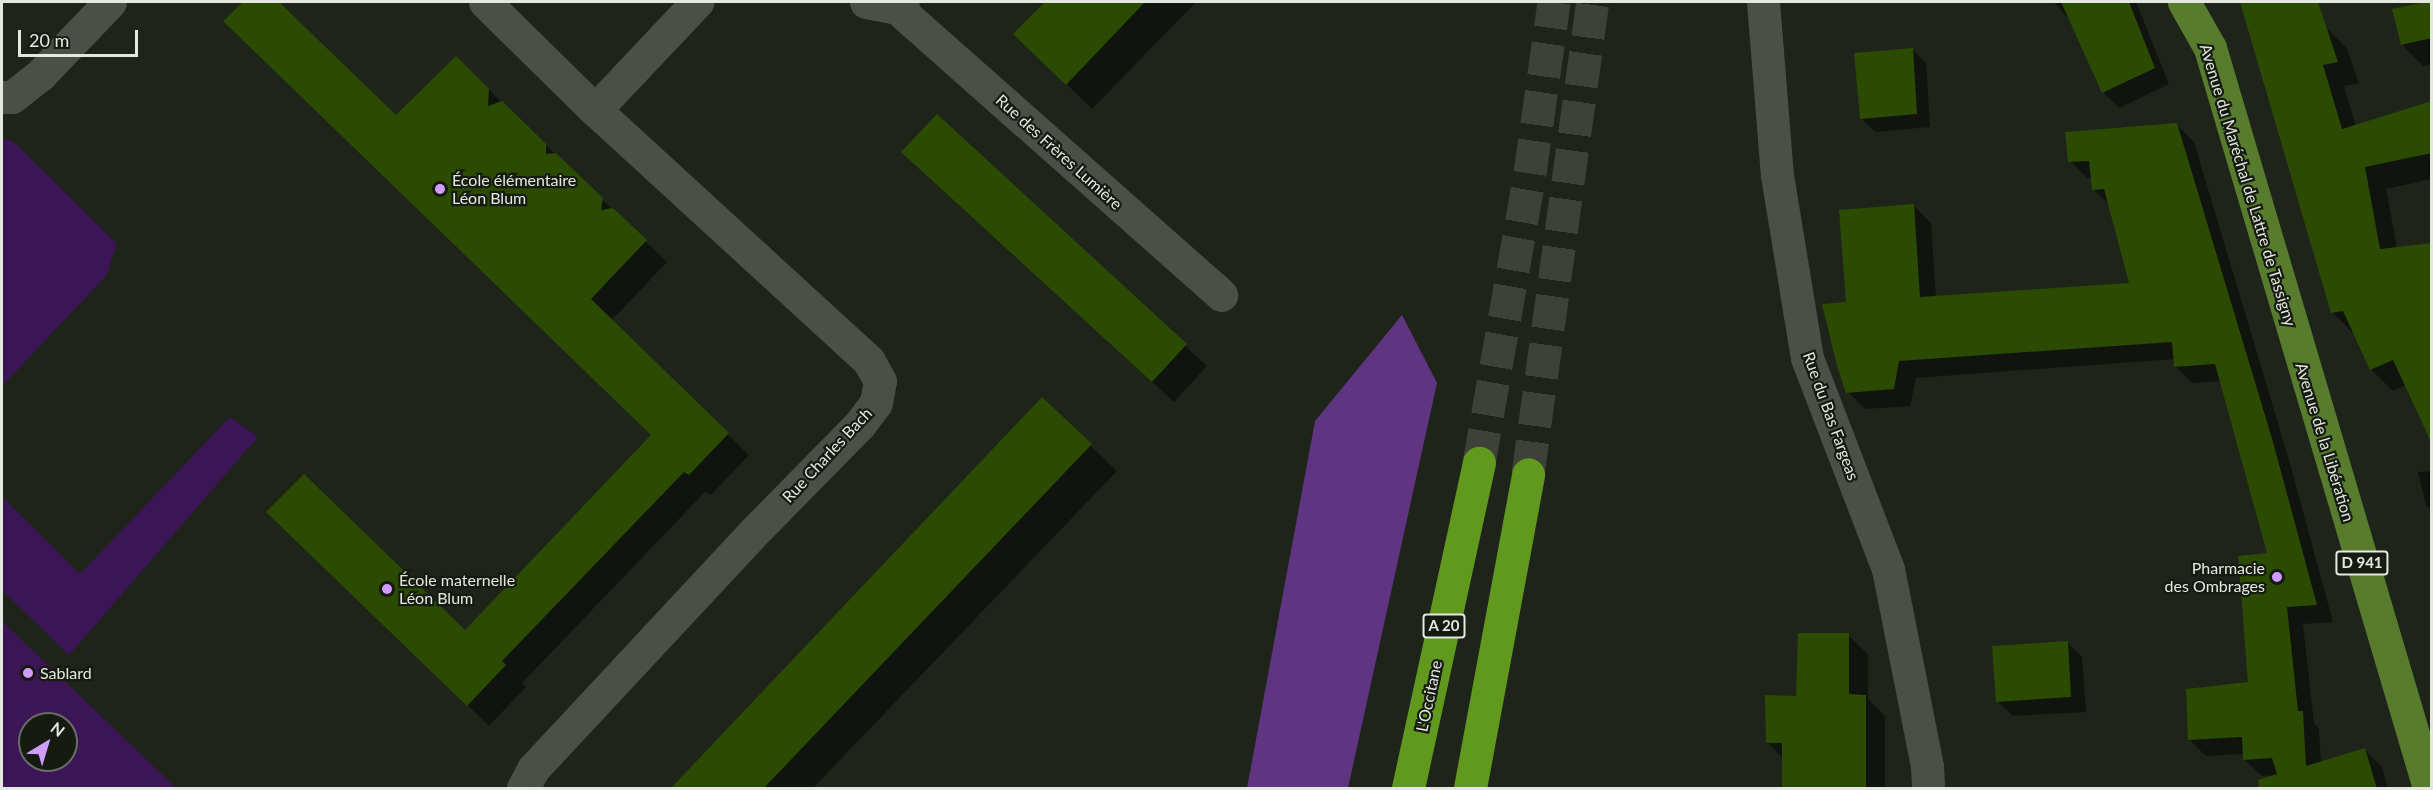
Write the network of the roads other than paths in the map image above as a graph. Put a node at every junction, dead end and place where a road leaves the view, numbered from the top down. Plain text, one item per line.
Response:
1 (110, 2) edge
2 (485, 2) edge
3 (697, 2) edge
4 (1763, 2) edge
5 (2184, 2) edge
6 (889, 4) edge
7 (2, 97) edge
8 (595, 110) junction
9 (1221, 295) dead end
10 (2294, 337) joint
11 (1479, 463) tunnel mouth
12 (1528, 474) tunnel mouth
13 (523, 789) edge
14 (1408, 789) edge
15 (1470, 789) edge
16 (1928, 789) edge
17 (2429, 789) edge

1 - 7 street
2 - 8 street, Rue Charles Bach
3 - 8 street
4 - 16 street, Rue du Bas Fargeas
5 - 10 main road, Avenue du Maréchal de Lattre de Tassigny / D 941
6 - 9 street, Rue des Frères Lumière
8 - 13 street, Rue Charles Bach
10 - 17 main road, Avenue de la Libération / D 941
11 - 14 highway, L'Occitane / A 20
12 - 15 highway

